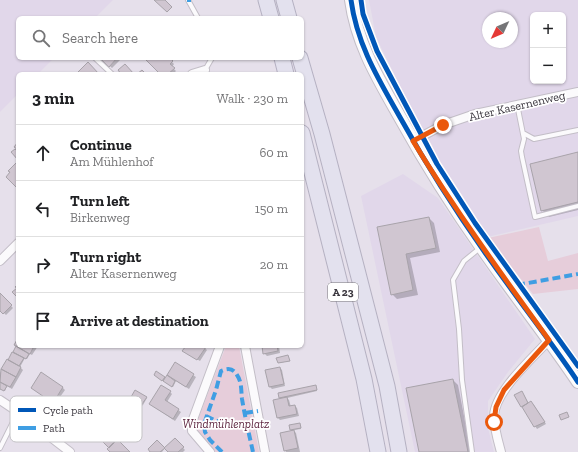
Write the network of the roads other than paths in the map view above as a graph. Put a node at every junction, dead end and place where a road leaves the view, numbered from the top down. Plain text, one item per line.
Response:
1 (188, 0) edge
2 (266, 0) edge
3 (284, 0) edge
4 (351, 0) edge
5 (197, 16) edge
6 (270, 16) edge
7 (288, 16) edge
8 (97, 60) edge
9 (211, 60) edge
10 (282, 60) edge
11 (301, 60) edge
12 (205, 70) joint
13 (110, 72) edge
14 (198, 72) edge
15 (286, 72) edge
16 (578, 92) edge
17 (517, 104) junction
18 (578, 130) edge
19 (523, 133) junction
20 (304, 141) edge
21 (413, 141) junction
22 (578, 206) edge
23 (16, 245) edge
24 (482, 246) junction
25 (0, 261) edge
26 (549, 340) junction
27 (219, 348) edge
28 (245, 348) edge
29 (578, 382) edge
30 (0, 400) edge
31 (10, 407) edge
32 (10, 428) edge
33 (57, 442) edge
34 (0, 448) edge
35 (70, 452) edge
36 (210, 452) edge
37 (265, 452) edge
38 (378, 452) edge
39 (399, 452) edge
40 (472, 452) edge
41 (501, 452) edge

1 - 5 lane
2 - 6 highway
3 - 7 highway
4 - 21 street
8 - 13 lane
9 - 12 lane
10 - 15 highway
11 - 39 highway, A 23
12 - 14 street
16 - 17 street, Alter Kasernenweg
17 - 19 lane
17 - 21 street, Alter Kasernenweg
18 - 19 lane
19 - 22 lane
20 - 38 highway, A 23
21 - 24 street
23 - 25 street
24 - 26 street
24 - 40 lane
26 - 29 street
26 - 41 street
27 - 36 street
28 - 37 street
30 - 31 street
32 - 34 lane
33 - 35 street

